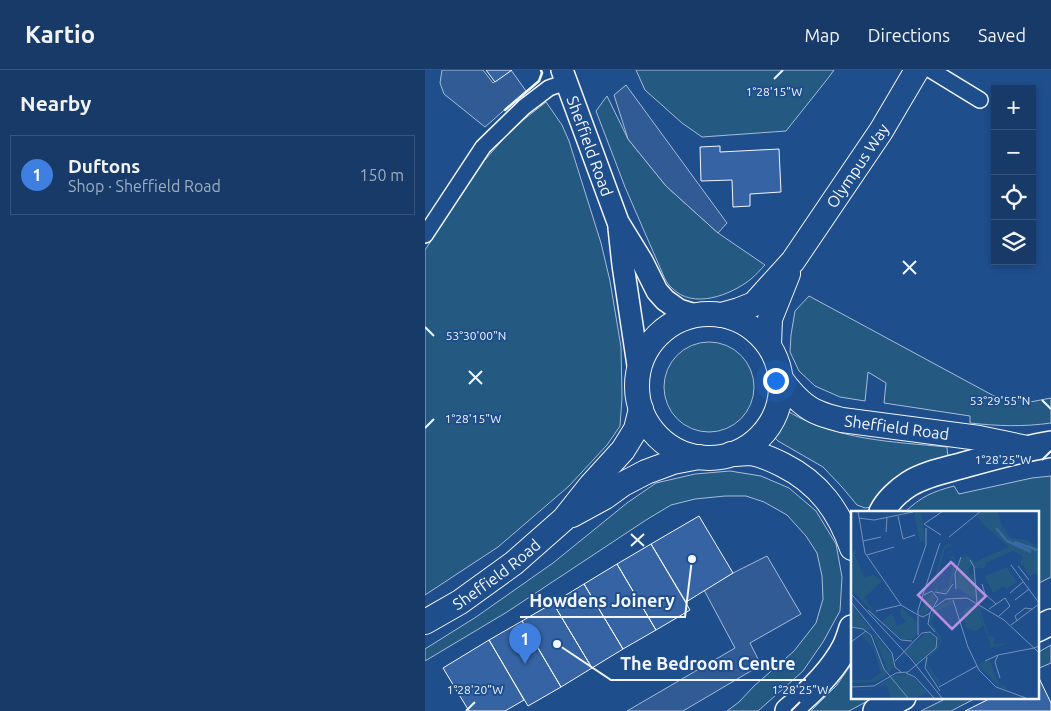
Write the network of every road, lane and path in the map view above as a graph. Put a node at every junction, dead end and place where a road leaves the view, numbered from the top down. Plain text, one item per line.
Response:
1 (917, 70) edge
2 (931, 70) edge
3 (564, 76) edge
4 (980, 100) dead end
5 (618, 222) junction
6 (425, 235) edge
7 (793, 261) junction
8 (695, 315) junction
9 (721, 315) junction
10 (769, 345) junction
11 (639, 372) junction
12 (781, 380) junction
13 (641, 409) junction
14 (1039, 446) edge
15 (731, 454) junction
16 (699, 457) junction
17 (883, 511) edge
18 (564, 519) junction
19 (851, 545) edge
20 (425, 622) edge
21 (1051, 622) edge
22 (1039, 628) edge
23 (851, 631) edge
24 (901, 698) edge
25 (788, 711) edge
26 (876, 711) edge

1 - 7 main road, Olympus Way
2 - 4 street
3 - 5 main road, Sheffield Road
3 - 6 street
5 - 8 main road, Sheffield Road
5 - 11 main road, Sheffield Road
7 - 9 main road, Olympus Way
7 - 10 main road, Olympus Way
8 - 9 main road
8 - 11 main road
9 - 10 main road
10 - 12 main road
11 - 13 main road
12 - 14 main road, Sheffield Road
12 - 15 main road
13 - 16 main road
13 - 18 main road, Sheffield Road
14 - 17 highway
15 - 16 main road
15 - 19 main road
16 - 18 main road, Sheffield Road
18 - 20 main road, Sheffield Road
21 - 22 highway
23 - 25 highway
24 - 26 highway

